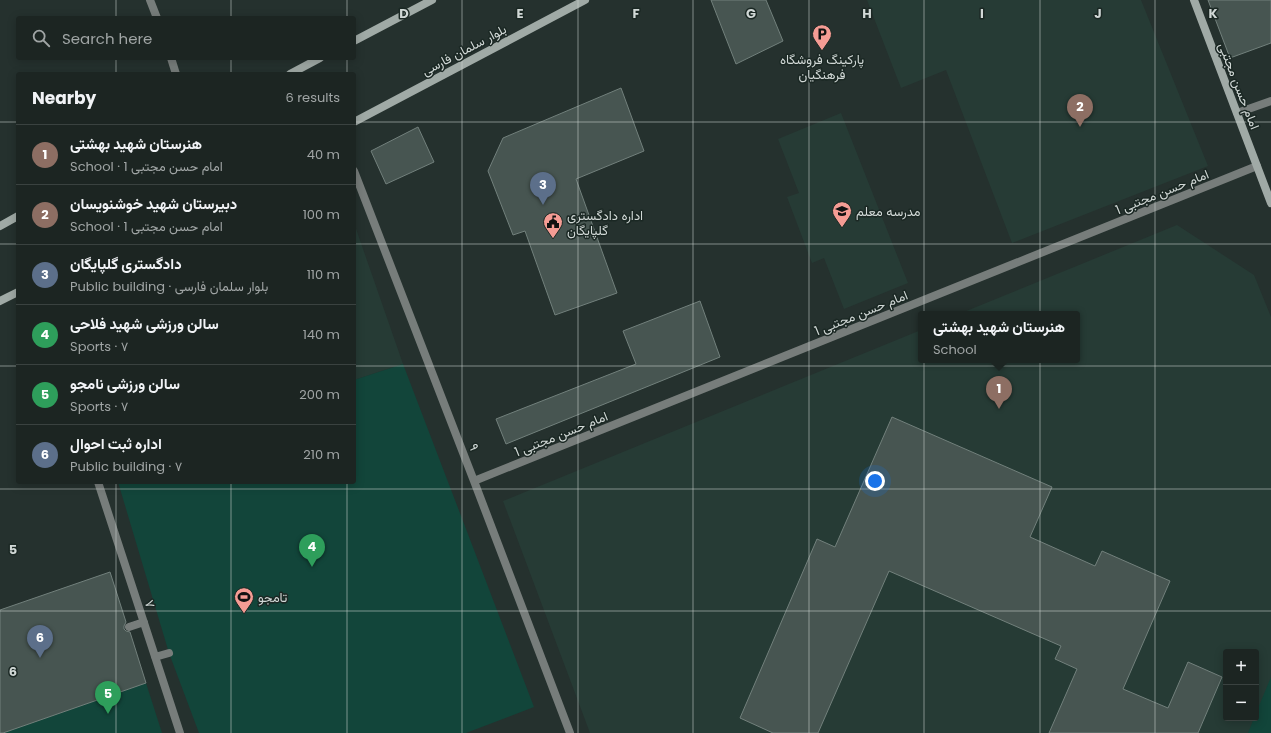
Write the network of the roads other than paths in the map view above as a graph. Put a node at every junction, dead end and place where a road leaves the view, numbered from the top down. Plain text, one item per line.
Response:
1 (150, 0) edge
2 (432, 0) edge
3 (585, 0) edge
4 (1194, 0) edge
5 (155, 16) edge
6 (356, 40) edge
7 (172, 60) edge
8 (316, 60) edge
9 (175, 72) edge
10 (294, 72) edge
11 (1271, 101) edge
12 (1237, 114) junction
13 (356, 121) edge
14 (1257, 166) junction
15 (356, 176) edge
16 (1271, 203) edge
17 (16, 217) edge
18 (0, 226) edge
19 (16, 293) edge
20 (0, 301) edge
21 (474, 481) junction
22 (99, 484) edge
23 (144, 622) junction
24 (129, 627) dead end
25 (170, 653) dead end
26 (155, 657) junction
27 (180, 733) edge
28 (570, 733) edge

1 - 5 street
2 - 6 main road
3 - 13 main road, بلوار سلمان فارسی
4 - 12 main road, امام حسن مجتبی
7 - 9 street
8 - 10 main road
11 - 12 street
12 - 14 main road, امام حسن مجتبی
14 - 16 main road, امام حسن مجتبی
14 - 21 street, امام حسن مجتبی 1
15 - 21 street, ۹
17 - 18 main road
19 - 20 main road
21 - 28 street, ۹
22 - 23 street, ۷
23 - 24 street
23 - 26 street, ۷
25 - 26 street
26 - 27 street, ۷

